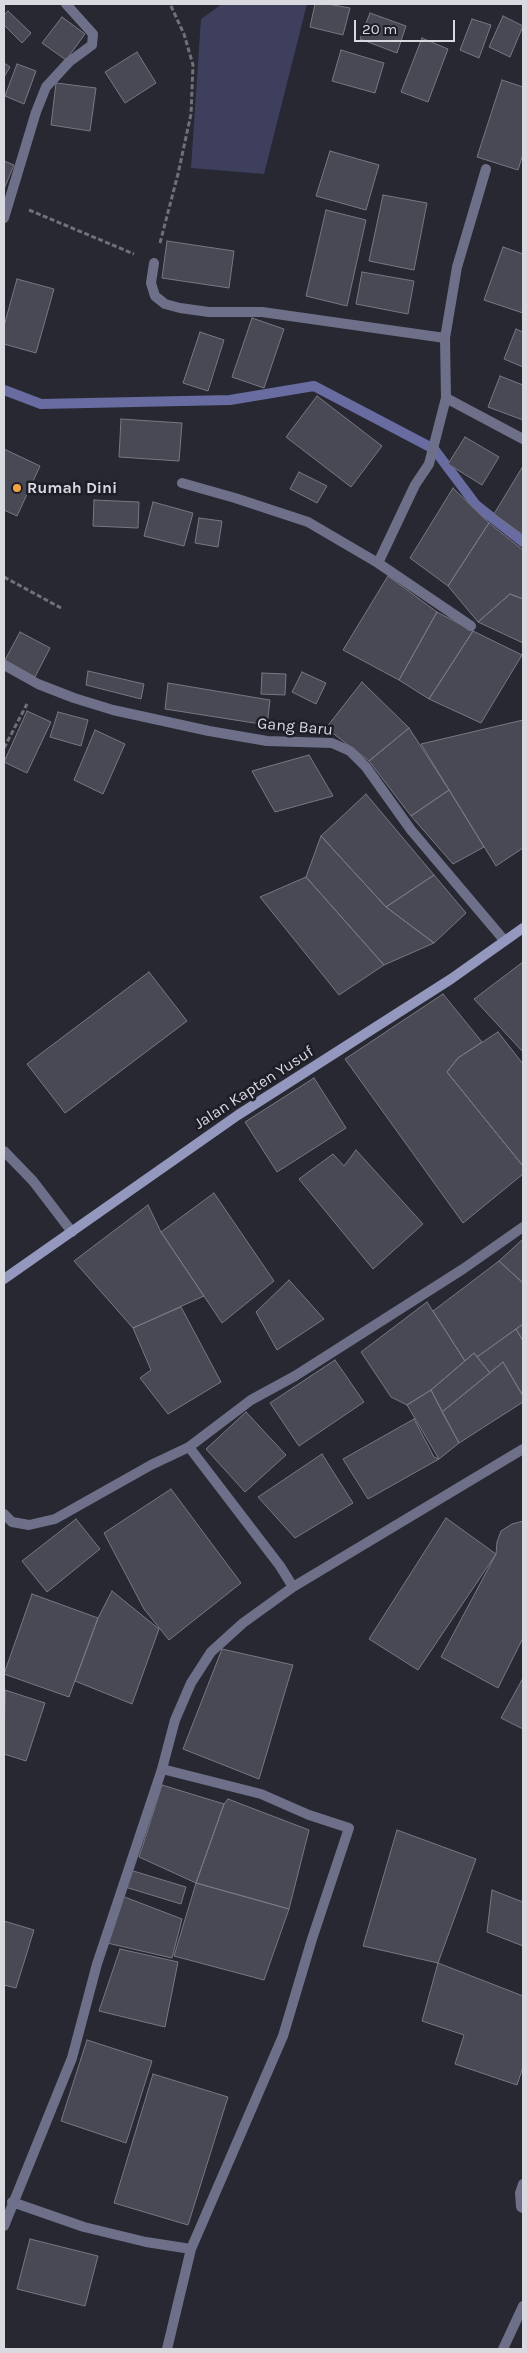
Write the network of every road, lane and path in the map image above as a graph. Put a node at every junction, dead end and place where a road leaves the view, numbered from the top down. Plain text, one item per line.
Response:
1 (66, 4) edge
2 (170, 4) edge
3 (486, 169) dead end
4 (8, 201) junction
5 (4, 218) edge
6 (154, 263) junction
7 (445, 338) junction
8 (446, 398) junction
9 (523, 439) edge
10 (182, 483) dead end
11 (378, 563) junction
12 (4, 577) edge
13 (61, 608) dead end
14 (471, 626) dead end
15 (4, 665) edge
16 (38, 684) junction
17 (4, 748) edge
18 (523, 928) edge
19 (504, 940) junction
20 (4, 1151) edge
21 (523, 1227) edge
22 (72, 1232) junction
23 (4, 1279) edge
24 (189, 1447) junction
25 (523, 1449) edge
26 (4, 1514) edge
27 (293, 1587) junction
28 (162, 1769) junction
29 (523, 2184) edge
30 (12, 2202) junction
31 (523, 2208) edge
32 (4, 2226) edge
33 (191, 2249) junction
34 (523, 2306) edge
35 (167, 2349) edge
36 (503, 2349) edge

1 - 4 street
2 - 6 path
3 - 7 street
4 - 5 street
4 - 6 path
6 - 7 street
7 - 8 street
8 - 9 street
8 - 11 street
10 - 11 street
11 - 14 street
12 - 13 path
15 - 16 street, Gang Baru
16 - 17 path
16 - 19 street, Gang Baru
18 - 19 main road, Jalan Kapten Yusuf
19 - 22 main road, Jalan Kapten Yusuf
20 - 22 street
21 - 24 street
22 - 23 main road, Jalan Kapten Yusuf
24 - 26 street
24 - 27 street
25 - 27 street
27 - 28 street
28 - 30 street
28 - 33 street
29 - 31 street
30 - 32 street
30 - 33 street
33 - 35 street
34 - 36 street

